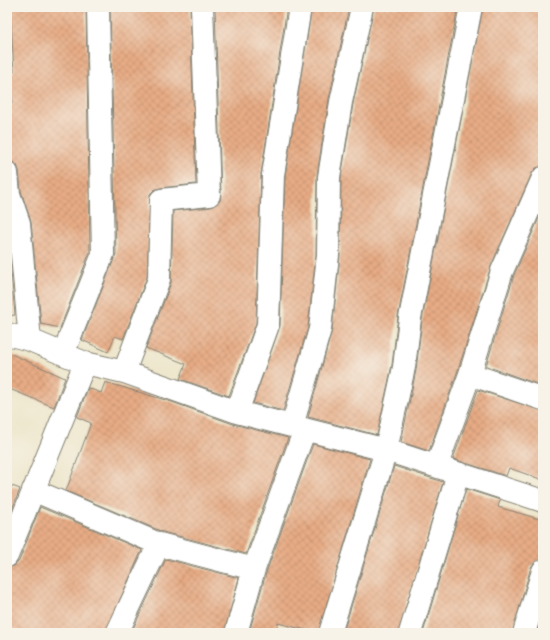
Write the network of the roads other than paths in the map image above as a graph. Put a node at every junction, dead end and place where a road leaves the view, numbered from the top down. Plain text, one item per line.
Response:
1 (98, 7) edge
2 (202, 7) edge
3 (300, 7) edge
4 (362, 7) edge
5 (470, 7) edge
6 (7, 173) edge
7 (543, 178) edge
8 (7, 334) edge
9 (30, 340) junction
10 (64, 354) junction
11 (86, 363) junction
12 (124, 372) junction
13 (470, 374) junction
14 (543, 399) edge
15 (237, 412) junction
16 (298, 427) junction
17 (386, 450) junction
18 (437, 465) junction
19 (458, 474) junction
20 (34, 490) junction
21 (543, 501) edge
22 (159, 544) junction
23 (7, 556) edge
24 (254, 569) junction
25 (543, 571) edge
26 (117, 633) edge
27 (236, 633) edge
28 (330, 633) edge
29 (410, 633) edge
30 (524, 633) edge

1 - 10 street
2 - 12 street
3 - 15 street
4 - 16 street
5 - 17 street
6 - 9 street
7 - 13 street
8 - 9 street
9 - 10 street
10 - 11 street
11 - 12 street
11 - 20 street
12 - 15 street
13 - 14 street
13 - 18 street
15 - 16 street
16 - 17 street
16 - 24 street
17 - 18 street
17 - 28 street
18 - 19 street
19 - 21 street
19 - 29 street
20 - 22 street
20 - 23 street
22 - 24 street
22 - 26 street
24 - 27 street
25 - 30 street

